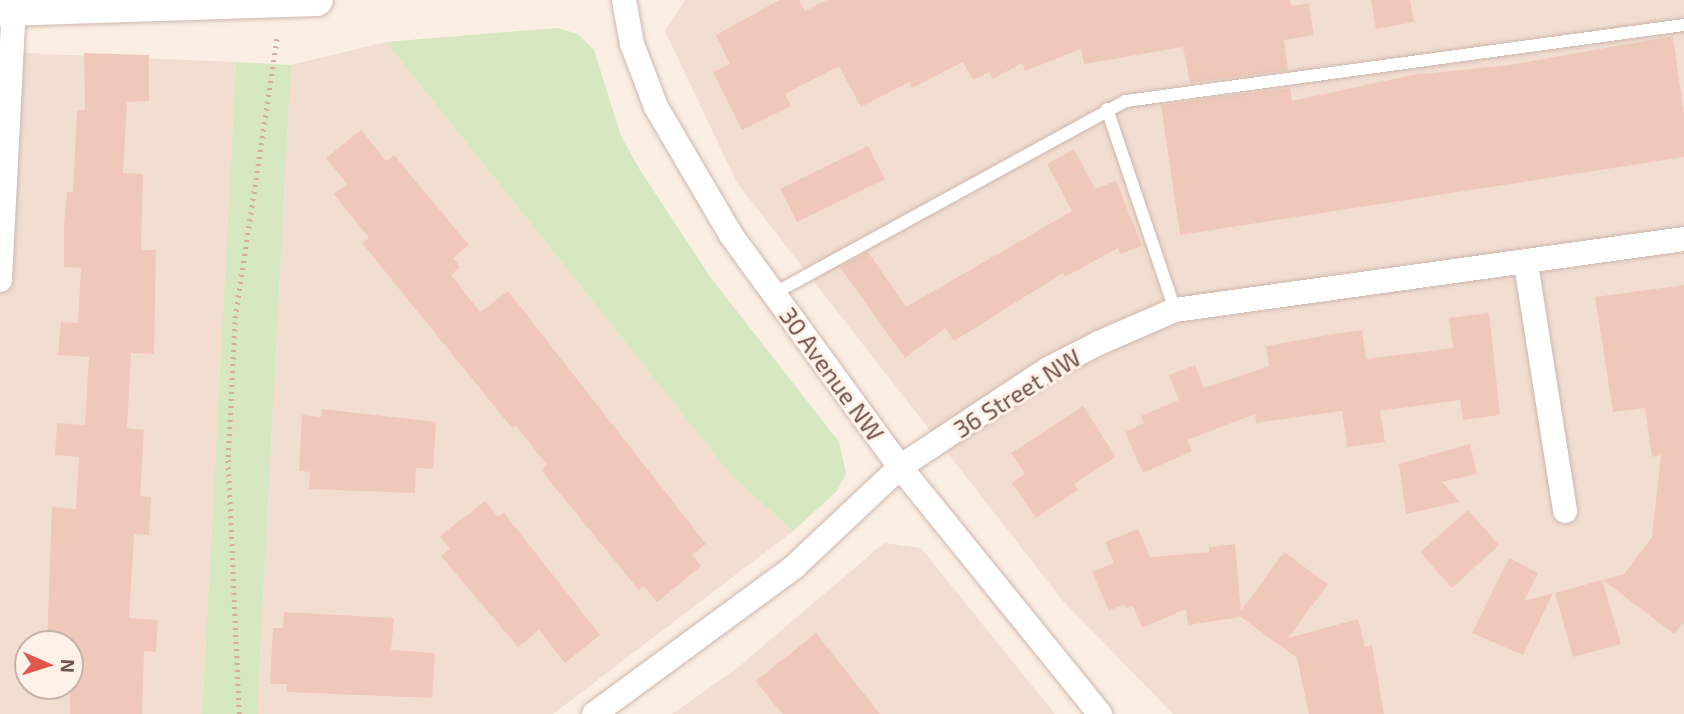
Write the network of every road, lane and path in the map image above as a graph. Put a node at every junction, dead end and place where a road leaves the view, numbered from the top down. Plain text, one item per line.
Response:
1 (317, 0) edge
2 (624, 0) edge
3 (9, 7) edge
4 (1684, 25) edge
5 (277, 36) dead end
6 (1107, 109) junction
7 (1, 231) edge
8 (1684, 239) edge
9 (1526, 264) junction
10 (0, 280) edge
11 (773, 294) junction
12 (1175, 310) junction
13 (900, 467) junction
14 (1564, 511) dead end
15 (239, 714) edge
16 (594, 714) edge
17 (1100, 714) edge

1 - 3 street
2 - 11 street, 30 Avenue NW
3 - 7 street
4 - 6 lane
5 - 15 path
6 - 11 lane
6 - 12 lane
7 - 10 street
8 - 9 street, 36 Street NW
9 - 12 street, 36 Street NW
9 - 14 street
11 - 13 street, 30 Avenue NW
12 - 13 street, 36 Street NW
13 - 16 street, 36 Street NW
13 - 17 street, 30 Avenue NW

